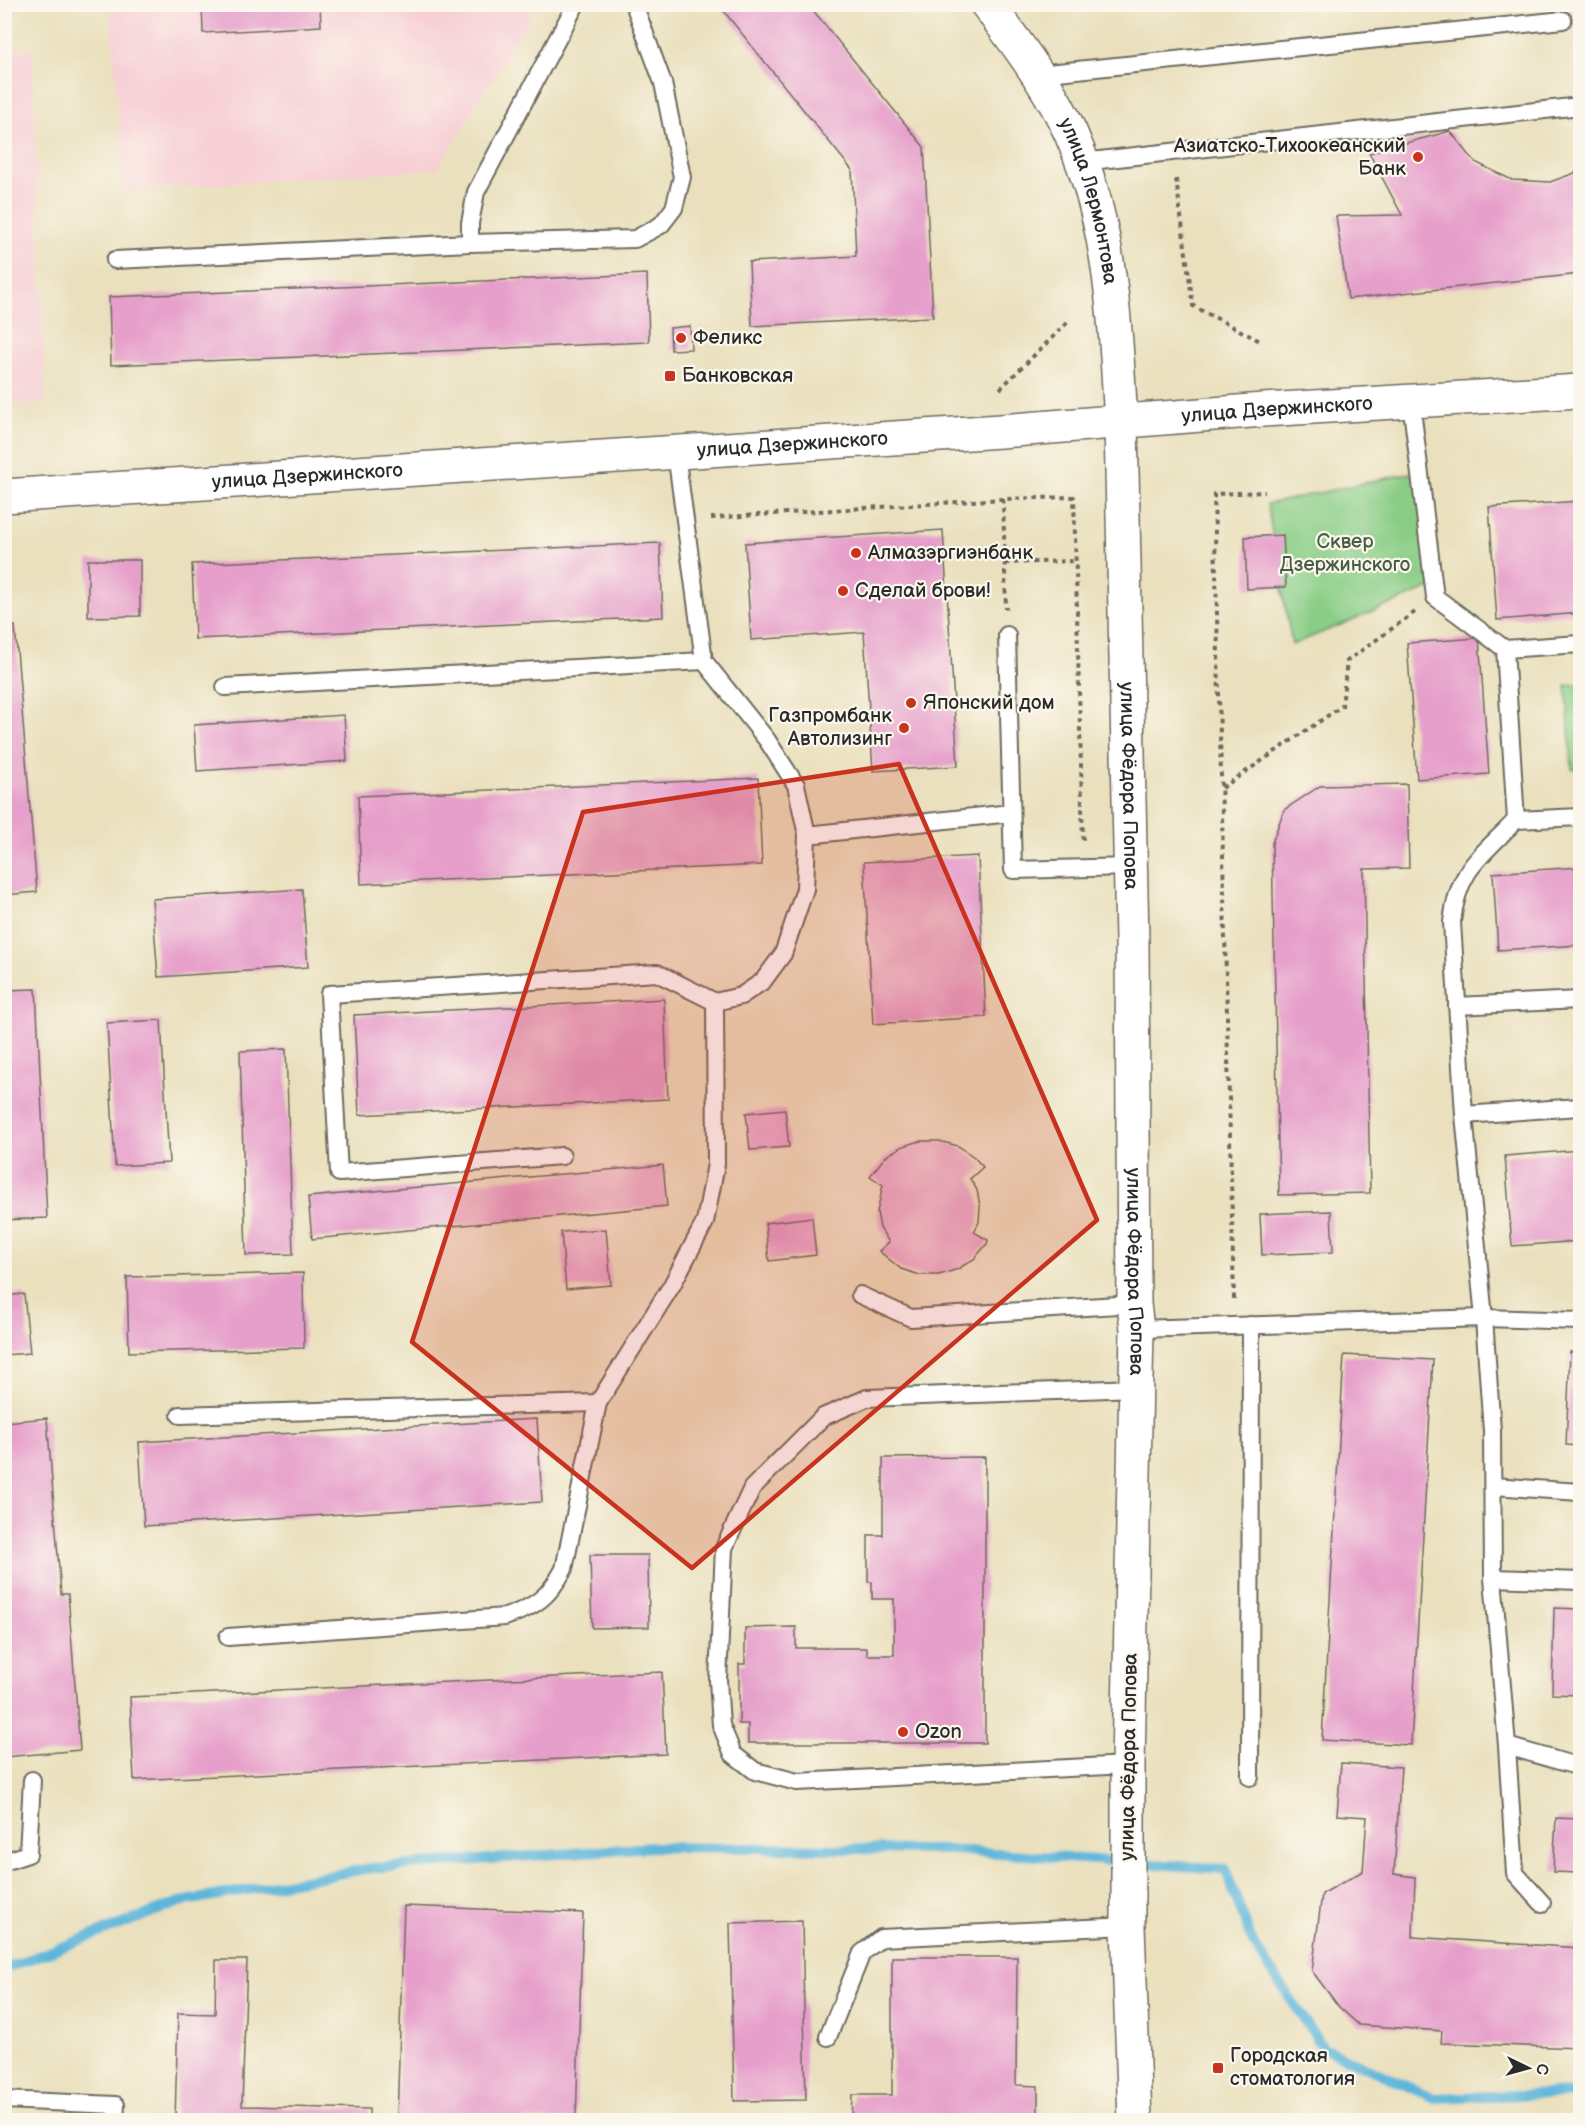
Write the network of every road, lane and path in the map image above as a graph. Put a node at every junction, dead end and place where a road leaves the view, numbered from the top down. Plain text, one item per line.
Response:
1 (576, 4) edge
2 (634, 4) edge
3 (987, 4) edge
4 (1563, 20) dead end
5 (1038, 74) junction
6 (1581, 106) edge
7 (1172, 152) junction
8 (1083, 162) junction
9 (470, 243) junction
10 (115, 260) dead end
11 (1068, 322) dead end
12 (1262, 342) dead end
13 (1000, 389) dead end
14 (1581, 391) edge
15 (1411, 401) junction
16 (1121, 423) junction
17 (676, 453) junction
18 (1265, 492) dead end
19 (4, 496) edge
20 (1003, 499) junction
21 (685, 520) junction
22 (1075, 561) junction
23 (1005, 563) junction
24 (1435, 597) junction
25 (1006, 635) joint
26 (1581, 644) edge
27 (1505, 649) junction
28 (704, 661) junction
29 (225, 687) dead end
30 (1221, 789) junction
31 (1011, 813) junction
32 (1581, 817) edge
33 (1516, 820) junction
34 (807, 835) junction
35 (1129, 867) junction
36 (1084, 868) junction
37 (1581, 1000) edge
38 (715, 1002) junction
39 (1457, 1006) junction
40 (1581, 1107) edge
41 (1464, 1115) junction
42 (562, 1156) dead end
43 (861, 1295) dead end
44 (1136, 1317) junction
45 (1484, 1318) junction
46 (1581, 1321) edge
47 (1243, 1326) junction
48 (1136, 1388) junction
49 (598, 1403) junction
50 (180, 1415) dead end
51 (1492, 1486) junction
52 (1581, 1492) edge
53 (1493, 1578) junction
54 (1581, 1581) edge
55 (228, 1637) dead end
56 (1507, 1746) junction
57 (1128, 1765) junction
58 (1581, 1767) edge
59 (1250, 1777) dead end
60 (32, 1780) dead end
61 (4, 1863) edge
62 (1542, 1903) dead end
63 (1128, 1926) junction
64 (828, 2037) dead end
65 (4, 2100) edge
66 (115, 2121) edge
67 (1135, 2121) edge

1 - 9 lane
2 - 9 lane
3 - 5 main road, улица Лермонтова
4 - 5 lane
5 - 8 main road, улица Лермонтова
6 - 7 lane
7 - 8 lane
7 - 12 path
8 - 16 main road, улица Лермонтова
9 - 10 lane
11 - 13 path
14 - 15 main road, улица Дзержинского
15 - 16 main road, улица Дзержинского
15 - 24 lane
16 - 17 main road, улица Дзержинского
16 - 35 main road, улица Фёдора Попова
17 - 19 main road, улица Дзержинского
17 - 21 lane
18 - 30 path
20 - 21 path
20 - 22 path
20 - 23 path
21 - 28 lane
22 - 23 path
22 - 36 path
23 - 25 path
24 - 27 lane
24 - 30 path
25 - 31 lane
26 - 27 lane
27 - 33 lane
28 - 29 lane
28 - 34 lane
30 - 47 path
31 - 34 lane
31 - 36 lane
32 - 33 lane
33 - 39 lane
34 - 38 lane
35 - 36 lane
35 - 44 main road, улица Фёдора Попова
37 - 39 lane
38 - 42 lane
38 - 49 lane
39 - 41 lane
40 - 41 lane
41 - 45 lane
43 - 44 lane
44 - 47 lane
44 - 48 main road, улица Фёдора Попова
45 - 46 lane
45 - 47 lane
45 - 51 lane
47 - 59 lane
48 - 57 main road, улица Фёдора Попова
48 - 57 lane
49 - 50 lane
49 - 55 lane
51 - 52 lane
51 - 53 lane
53 - 54 lane
53 - 56 lane
56 - 58 lane
56 - 62 lane
57 - 63 main road, улица Фёдора Попова
60 - 61 lane
63 - 64 lane
63 - 67 main road, улица Фёдора Попова
65 - 66 lane

